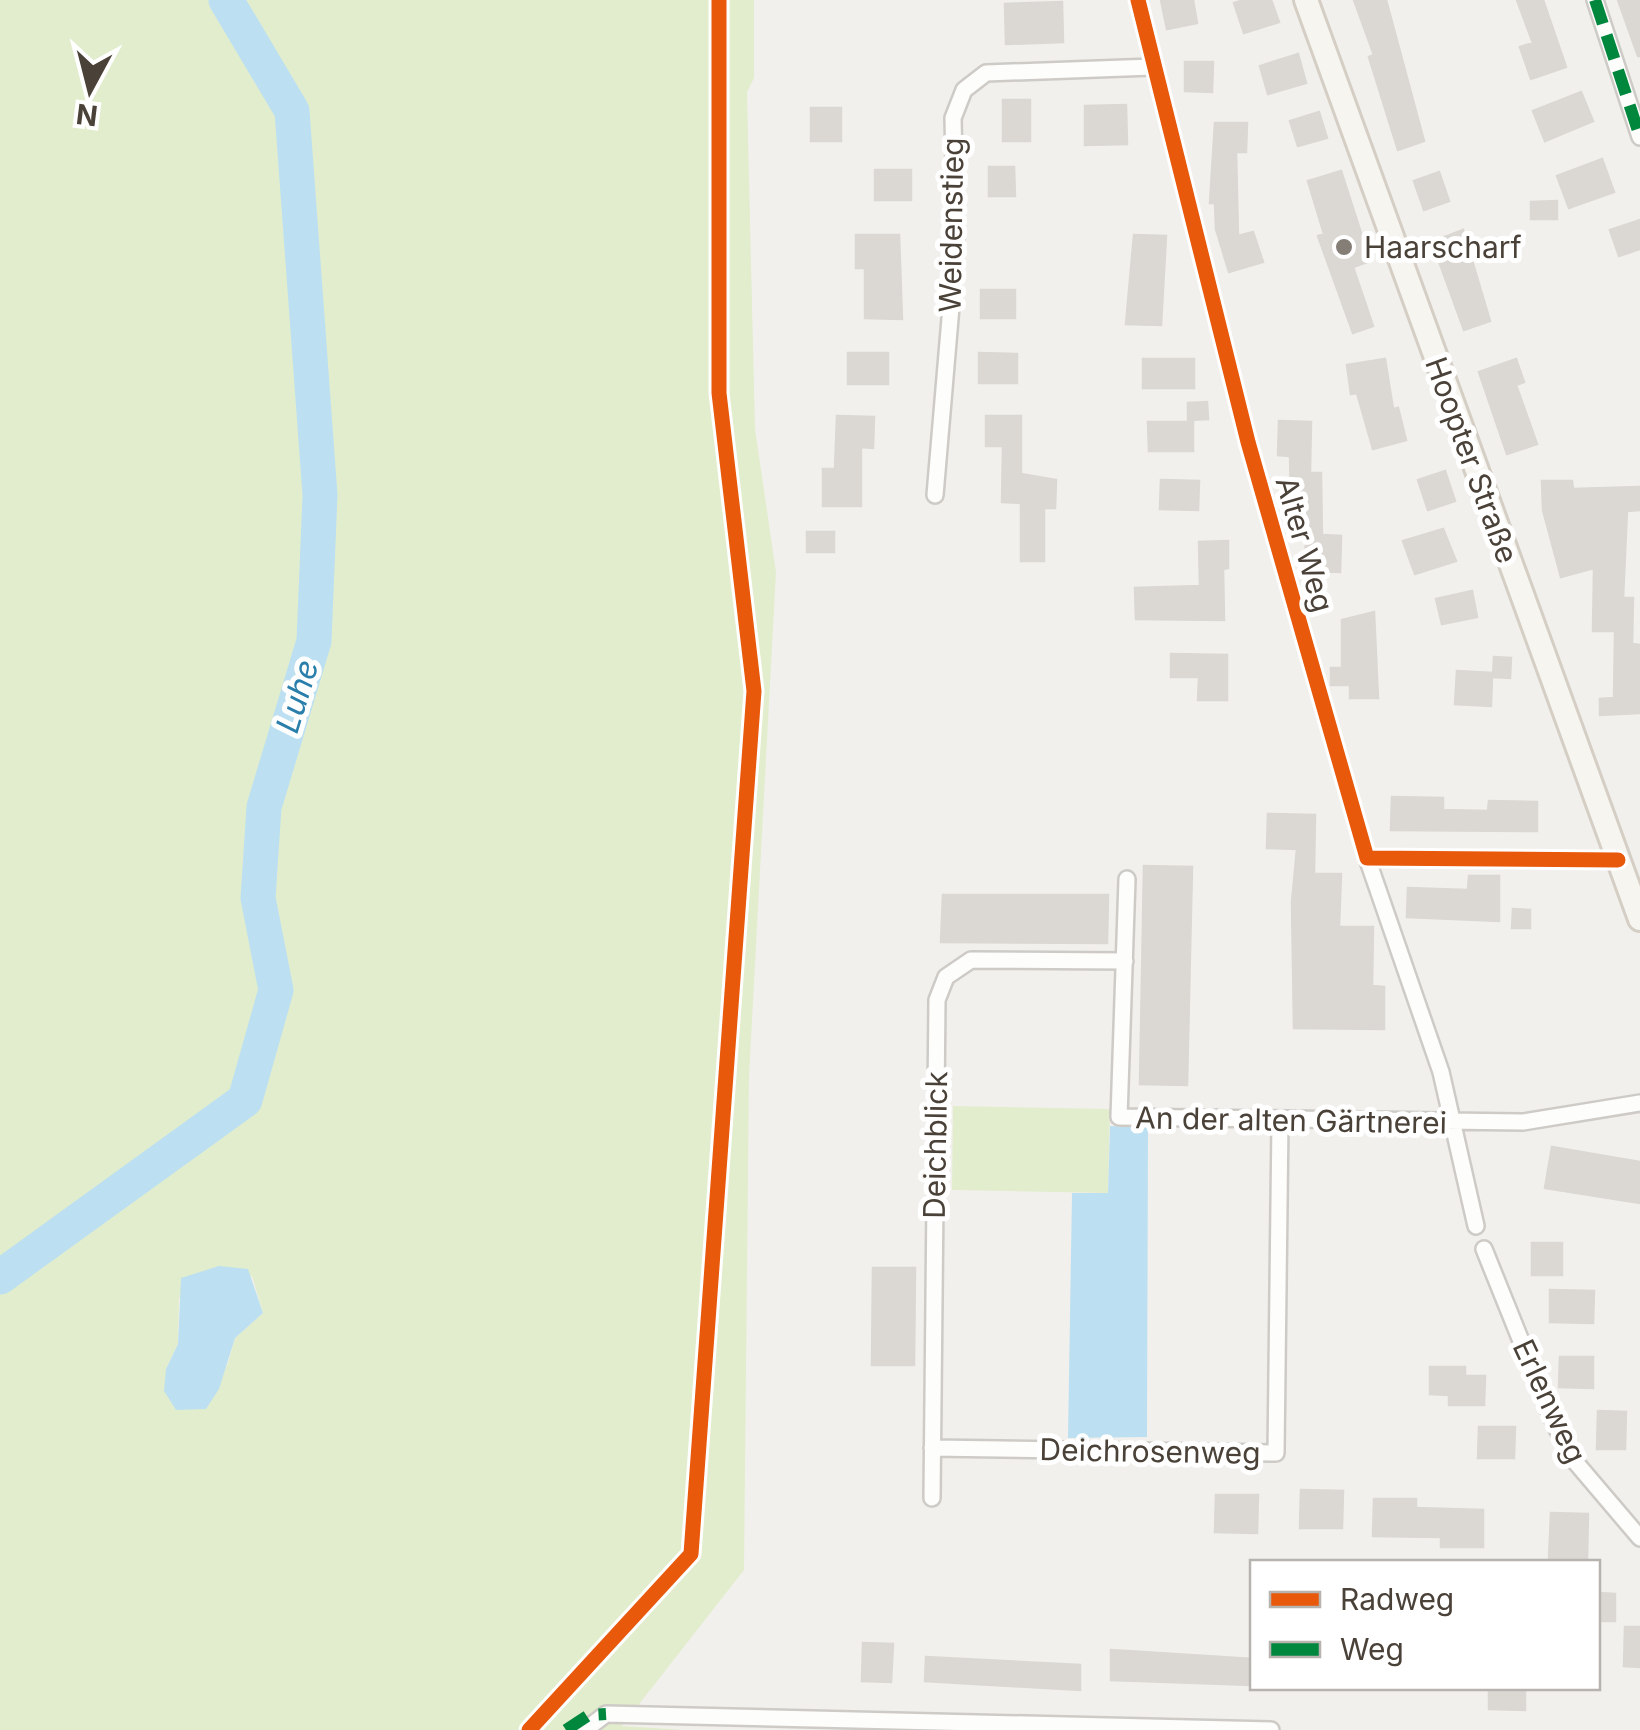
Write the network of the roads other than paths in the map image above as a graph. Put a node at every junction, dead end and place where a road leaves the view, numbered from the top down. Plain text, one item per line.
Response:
1 (1138, 0) edge
2 (1306, 0) edge
3 (1595, 0) edge
4 (1152, 67) junction
5 (1640, 137) edge
6 (935, 495) dead end
7 (1367, 858) junction
8 (1618, 860) junction
9 (1127, 878) dead end
10 (1640, 919) edge
11 (1125, 961) junction
12 (1640, 1103) edge
13 (1280, 1121) junction
14 (1452, 1123) junction
15 (1476, 1226) dead end
16 (1484, 1249) dead end
17 (932, 1448) junction
18 (932, 1498) dead end
19 (1640, 1538) edge
20 (585, 1730) edge
21 (1271, 1730) edge

1 - 4 street, Alter Weg
2 - 8 street, Hoopter Straße
3 - 5 street
4 - 6 street, Weidenstieg
4 - 7 street, Alter Weg
7 - 8 street
7 - 14 street, Alter Weg
8 - 10 street, Hoopter Straße
9 - 11 street, An der alten Gärtnerei
11 - 13 street, An der alten Gärtnerei
11 - 17 street, Deichblick
12 - 14 street, An der alten Gärtnerei
13 - 14 street, An der alten Gärtnerei
13 - 17 street, Deichrosenweg
14 - 15 street, Alter Weg
16 - 19 street, Erlenweg
17 - 18 street, Deichblick
20 - 21 street

